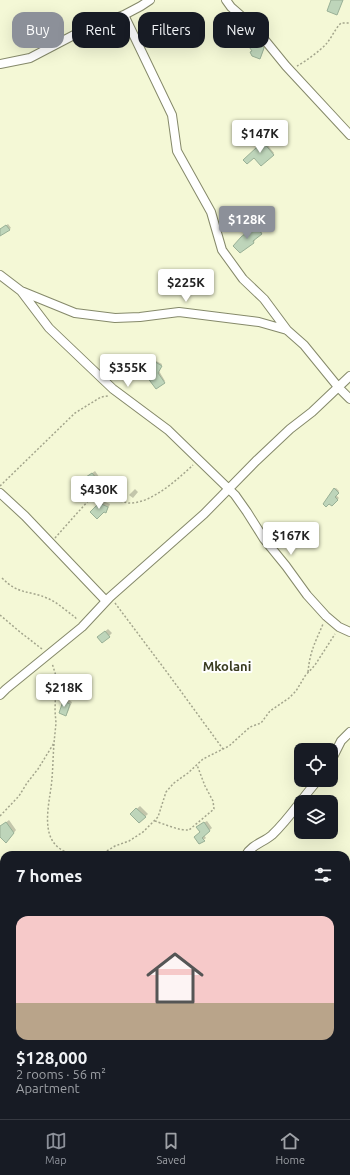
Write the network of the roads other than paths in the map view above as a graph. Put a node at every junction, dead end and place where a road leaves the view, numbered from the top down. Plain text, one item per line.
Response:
1 (150, 0) edge
2 (226, 0) edge
3 (129, 12) edge
4 (130, 28) edge
5 (72, 36) edge
6 (0, 64) edge
7 (350, 134) edge
8 (0, 275) edge
9 (21, 291) junction
10 (287, 330) junction
11 (350, 376) edge
12 (338, 388) junction
13 (350, 399) edge
14 (228, 489) junction
15 (0, 493) edge
16 (108, 599) junction
17 (350, 632) edge
18 (0, 695) edge
19 (350, 732) edge
20 (338, 747) edge
21 (312, 787) edge
22 (249, 851) edge

1 - 3 street
2 - 7 street
4 - 10 street
5 - 6 street
8 - 9 street
9 - 10 street
9 - 14 street
10 - 12 street
11 - 12 street
12 - 13 street
12 - 14 street
14 - 16 street
14 - 17 street
15 - 16 street
16 - 18 street
19 - 20 street
21 - 22 street

